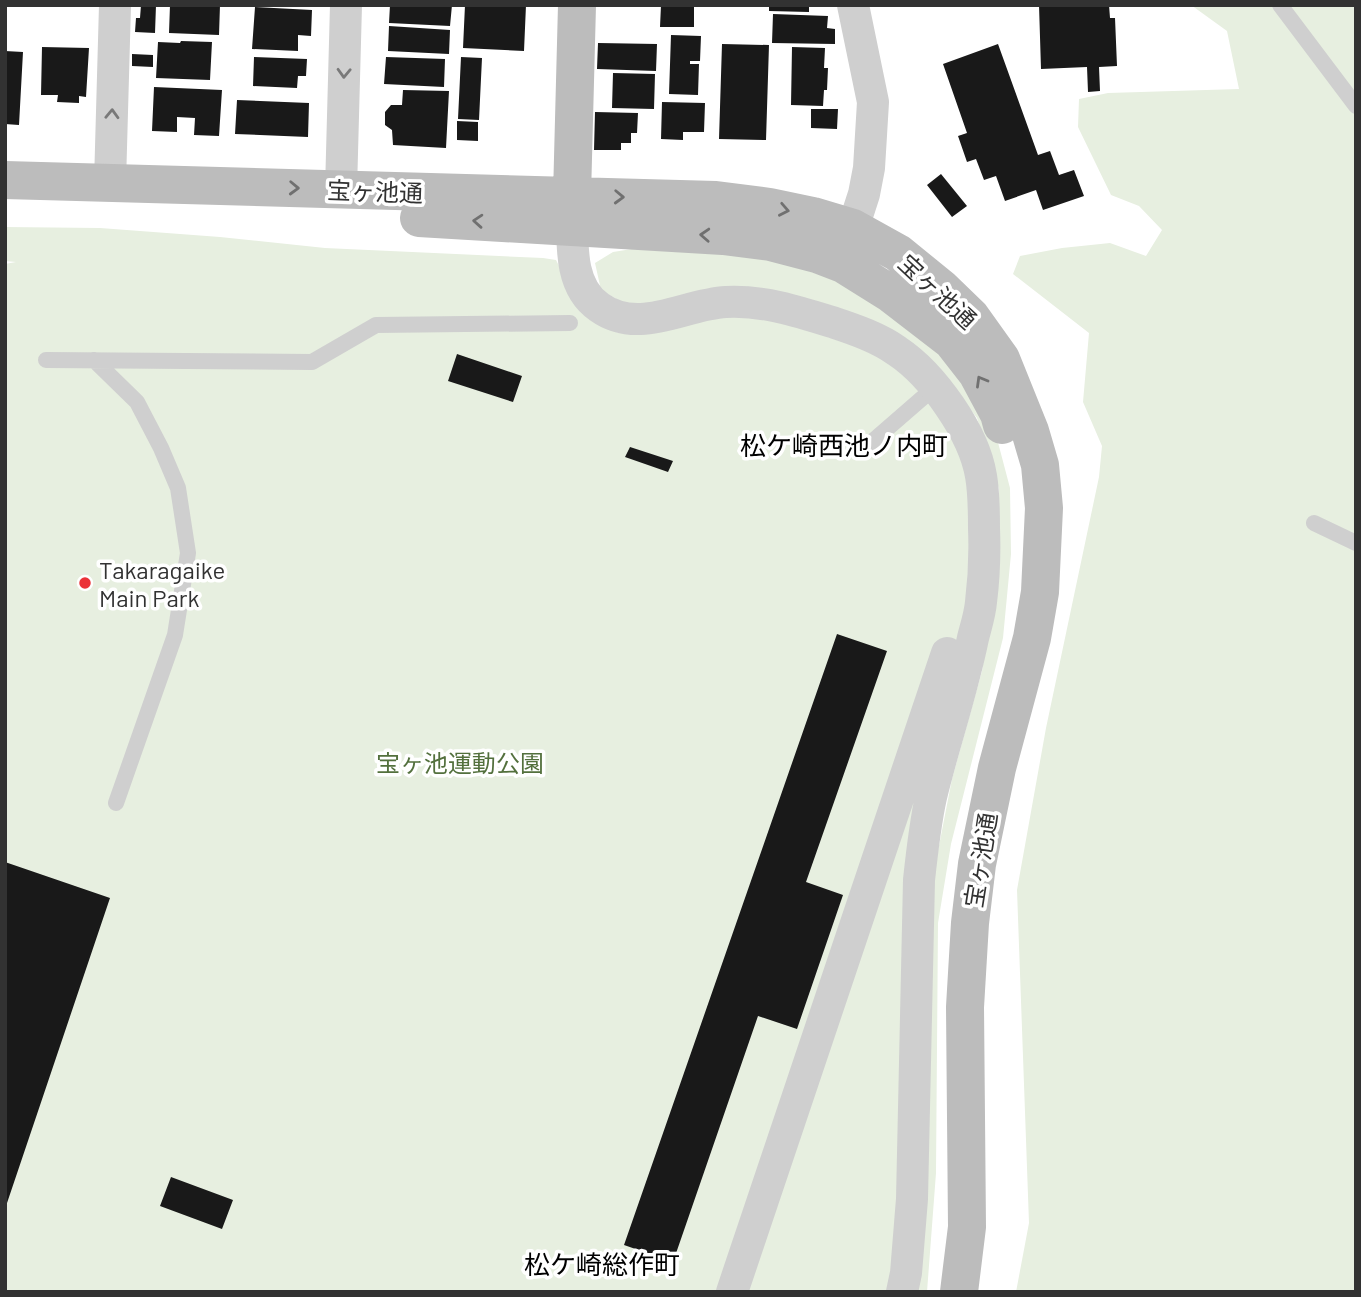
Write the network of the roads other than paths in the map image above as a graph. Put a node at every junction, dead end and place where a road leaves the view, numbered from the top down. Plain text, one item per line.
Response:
1 (115, 5) edge
2 (346, 5) edge
3 (577, 5) edge
4 (853, 5) edge
5 (1280, 5) edge
6 (1356, 106) edge
7 (5, 180) edge
8 (110, 183) junction
9 (341, 190) junction
10 (5, 198) edge
11 (572, 212) junction
12 (853, 228) junction
13 (570, 323) dead end
14 (46, 360) dead end
15 (94, 360) junction
16 (935, 387) junction
17 (866, 447) dead end
18 (1314, 523) dead end
19 (1356, 543) edge
20 (947, 653) dead end
21 (116, 803) dead end
22 (732, 1292) edge
23 (901, 1292) edge
24 (937, 1292) edge
25 (959, 1292) edge

8 -> 1 street
2 -> 9 street
3 - 11 street
4 - 12 street
5 - 6 lane
7 - 8 street, 宝ヶ池通
8 -> 9 street, 宝ヶ池通
9 - 11 street, 宝ヶ池通
11 -> 10 street, 宝ヶ池通
11 -> 12 street, 宝ヶ池通
11 - 16 street
24 -> 11 street, 宝ヶ池通
12 - 25 street, 宝ヶ池通
13 - 15 lane
14 - 15 lane
15 - 21 lane
16 - 17 lane
16 - 23 street
18 - 19 lane
20 - 22 street

